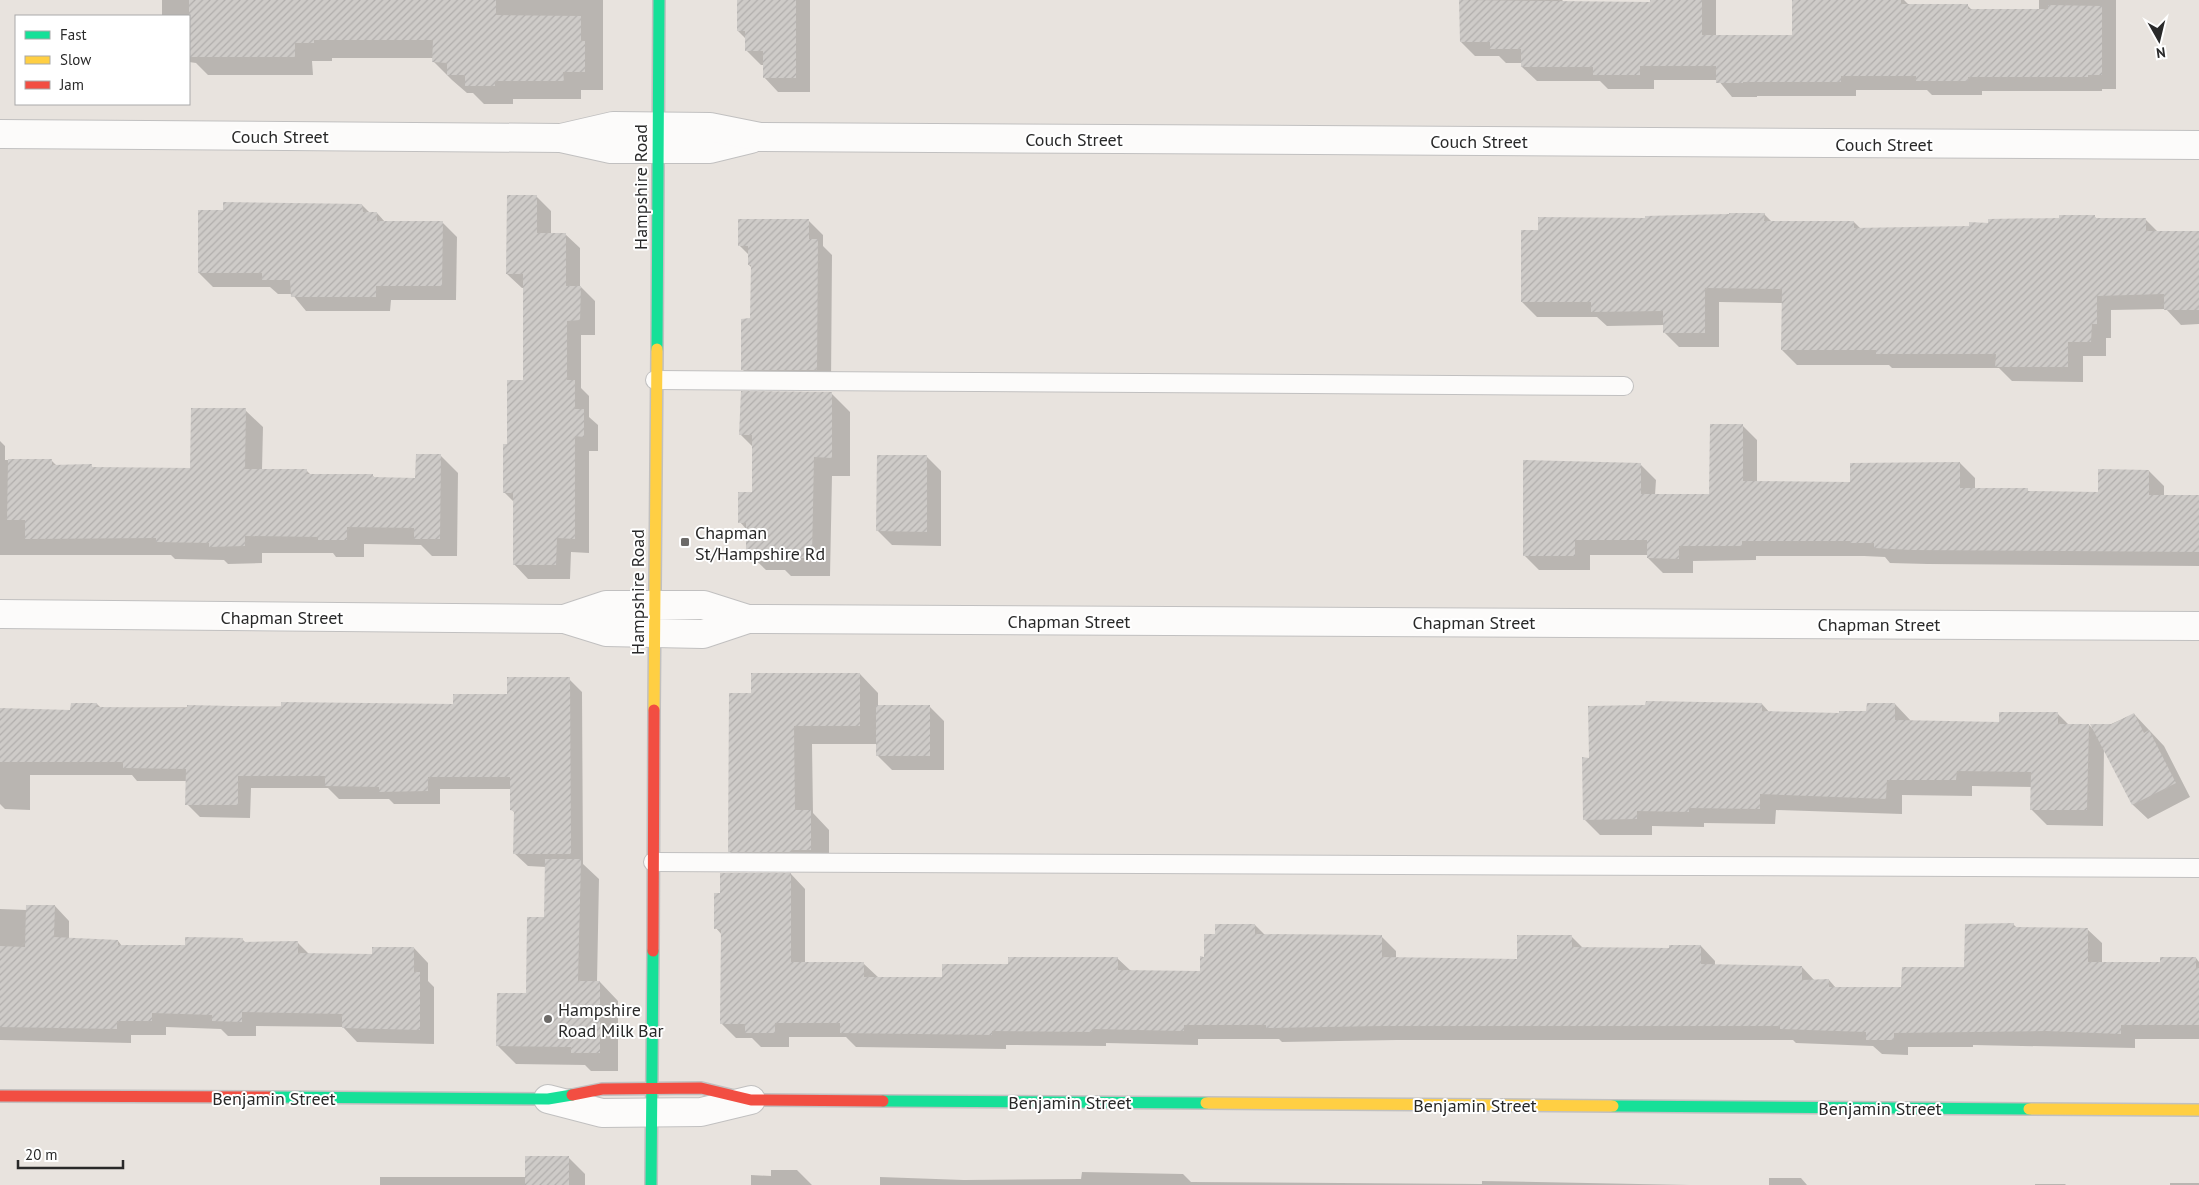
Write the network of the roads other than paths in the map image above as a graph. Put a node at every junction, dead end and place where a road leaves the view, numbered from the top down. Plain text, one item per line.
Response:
1 (659, 0) edge
2 (0, 134) edge
3 (659, 138) junction
4 (2199, 145) edge
5 (655, 380) junction
6 (1624, 386) dead end
7 (654, 606) junction
8 (0, 614) edge
9 (564, 619) junction
10 (748, 619) junction
11 (2199, 626) edge
12 (654, 633) junction
13 (653, 862) junction
14 (2199, 868) edge
15 (0, 1096) edge
16 (548, 1099) joint
17 (651, 1100) junction
18 (750, 1100) joint
19 (2199, 1110) edge
20 (651, 1185) edge

1 - 3 street, Hampshire Road
2 - 3 street, Couch Street
3 - 4 street, Couch Street
3 - 5 street, Hampshire Road
5 - 6 lane
5 - 7 street, Hampshire Road
7 - 9 street, Chapman Street
7 - 10 street, Chapman Street
7 - 12 street, Hampshire Road
8 - 9 street, Chapman Street
9 - 12 street, Chapman Street
10 - 11 street, Chapman Street
10 - 12 street, Chapman Street
12 - 13 street, Hampshire Road
13 - 14 lane
13 - 17 street, Hampshire Road
15 - 16 street, Benjamin Street
16 - 17 street, Benjamin Street
17 - 18 street, Benjamin Street
17 - 20 street, Hampshire Road
18 - 19 street, Benjamin Street

